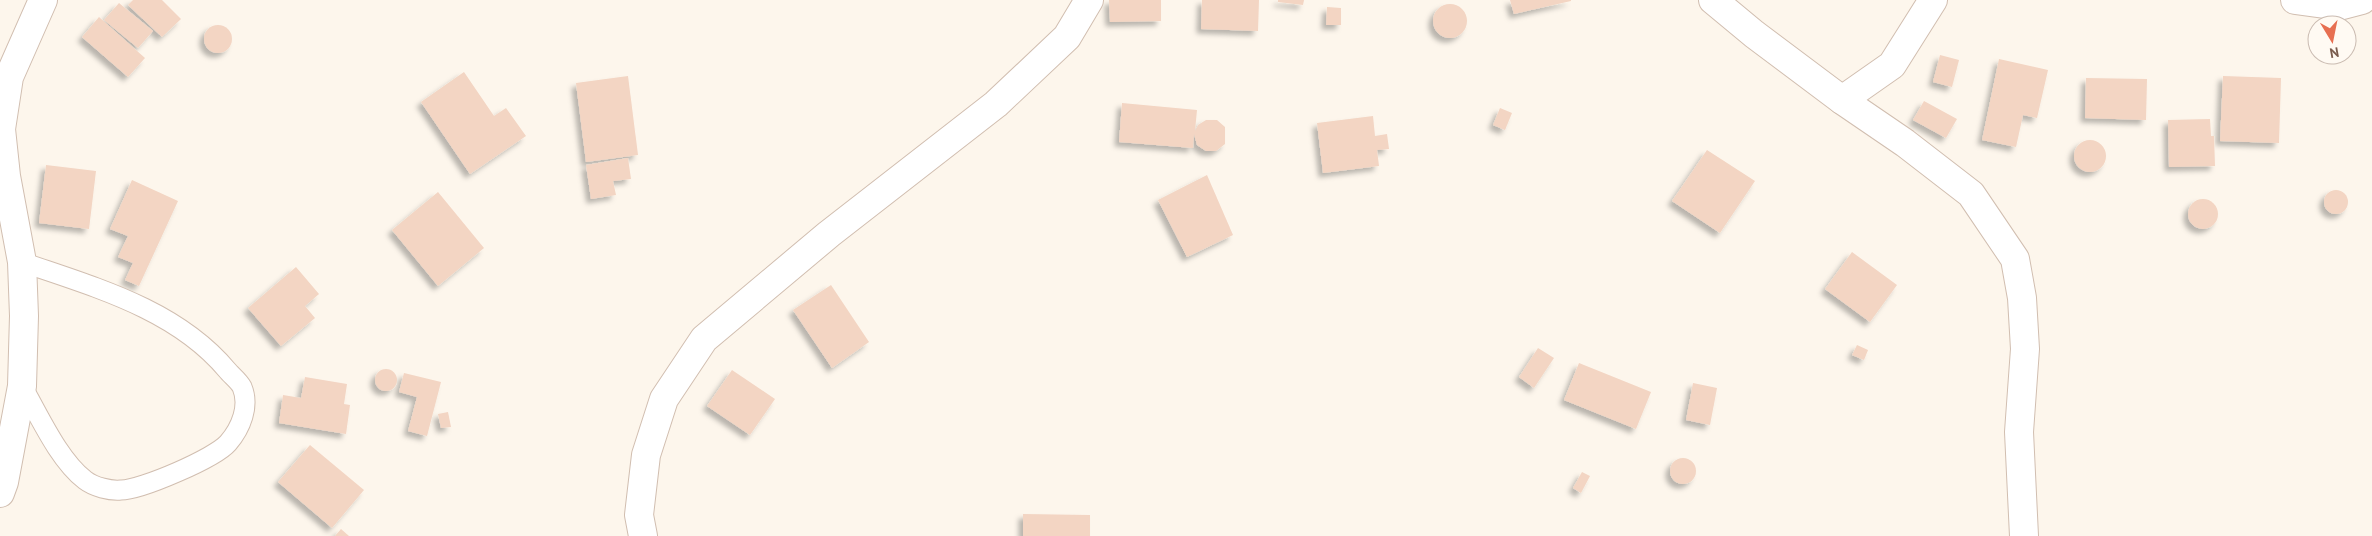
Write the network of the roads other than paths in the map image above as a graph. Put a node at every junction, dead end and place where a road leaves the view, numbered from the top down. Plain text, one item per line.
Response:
1 (43, 0) edge
2 (1089, 0) edge
3 (1714, 0) edge
4 (1933, 0) edge
5 (2295, 0) edge
6 (2362, 0) edge
7 (1842, 100) junction
8 (0, 130) edge
9 (22, 262) junction
10 (22, 386) junction
11 (0, 493) edge
12 (643, 536) edge
13 (2024, 536) edge

1 - 8 street
2 - 12 street
3 - 7 street
4 - 7 street
5 - 6 street
7 - 13 street
8 - 9 street
9 - 10 street
9 - 10 lane
10 - 11 street

